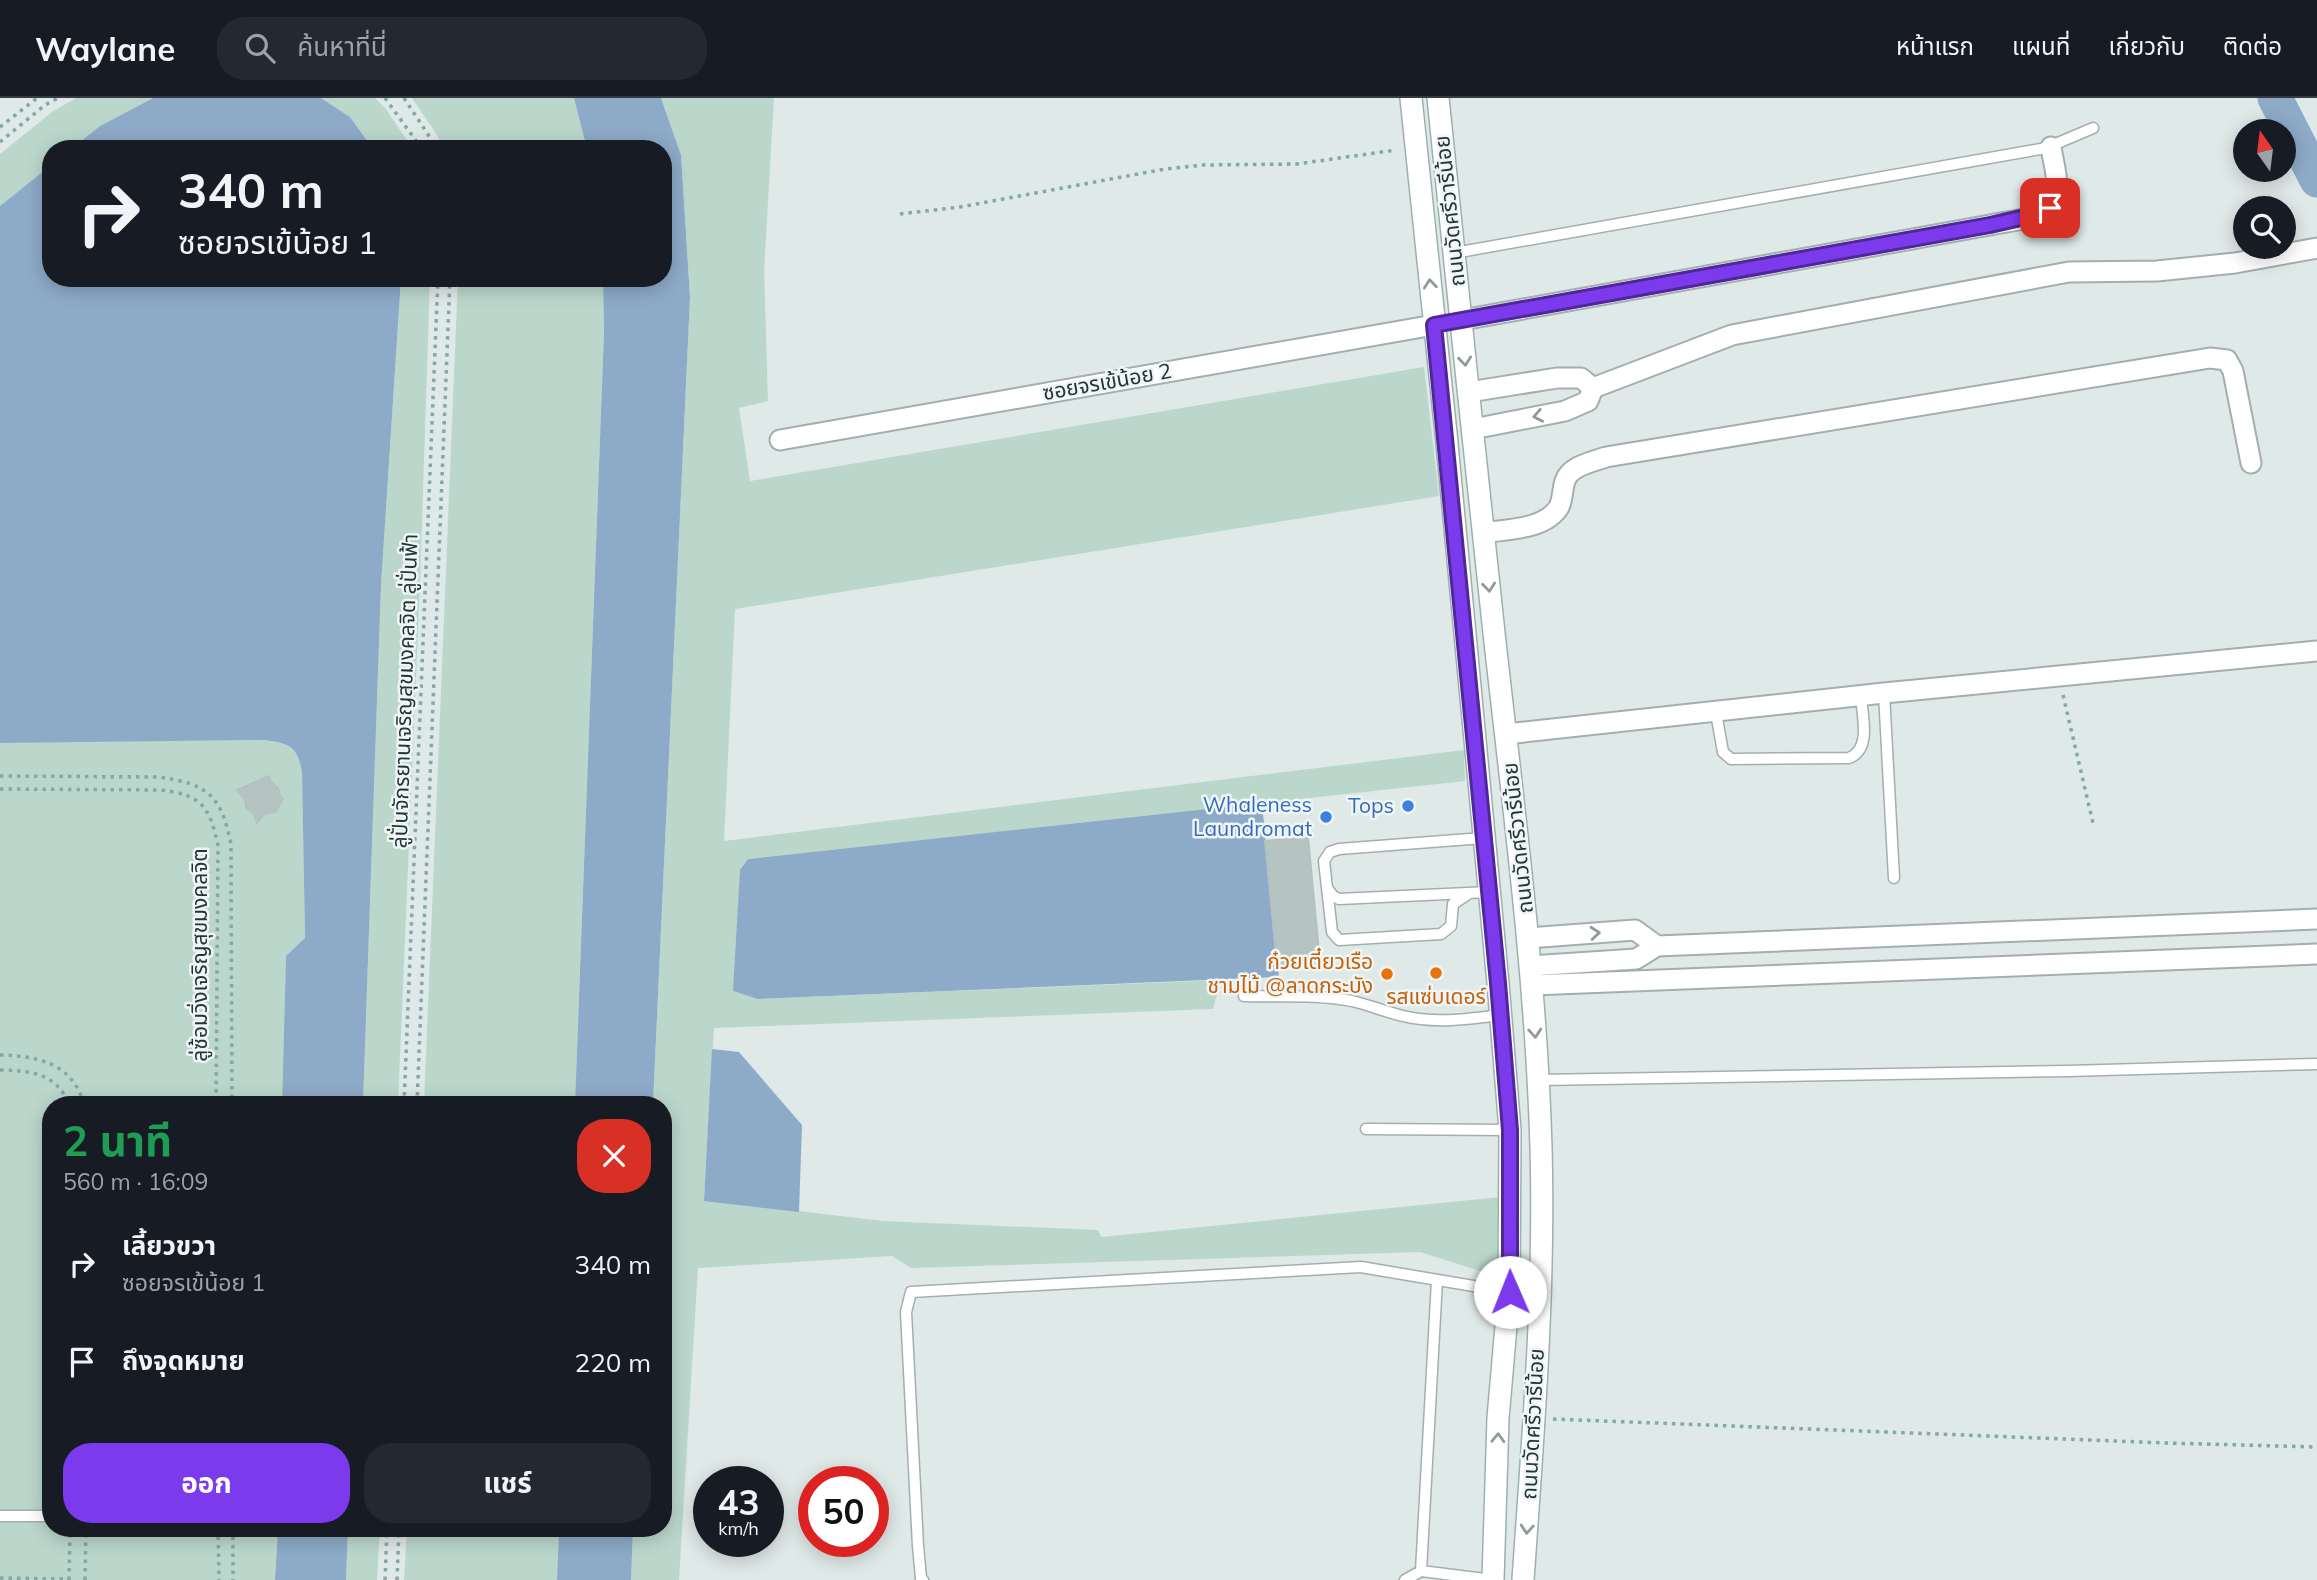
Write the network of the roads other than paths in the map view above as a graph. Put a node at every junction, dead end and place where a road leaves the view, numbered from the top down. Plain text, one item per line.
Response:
1 (1411, 98) edge
2 (1438, 98) edge
3 (2093, 128) dead end
4 (2051, 147) junction
5 (2317, 248) edge
6 (1454, 253) junction
7 (1462, 320) junction
8 (1434, 325) junction
9 (1593, 388) junction
10 (1469, 392) junction
11 (1473, 429) junction
12 (780, 440) dead end
13 (2251, 463) dead end
14 (1483, 533) junction
15 (2317, 651) edge
16 (1884, 693) junction
17 (1861, 696) junction
18 (1716, 713) junction
19 (1506, 734) junction
20 (1483, 838) junction
21 (1894, 878) dead end
22 (1326, 887) junction
23 (1479, 893) junction
24 (2317, 919) edge
25 (1528, 939) junction
26 (1494, 941) junction
27 (1657, 946) junction
28 (2317, 954) edge
29 (1497, 970) junction
30 (1531, 975) junction
31 (1244, 996) dead end
32 (1500, 1015) junction
33 (2317, 1064) edge
34 (1538, 1080) junction
35 (1366, 1129) dead end
36 (1510, 1130) junction
37 (1437, 1280) junction
38 (1510, 1292) junction
39 (0, 1516) edge
40 (42, 1516) edge
41 (1421, 1571) junction
42 (923, 1580) edge
43 (1405, 1580) edge
44 (1493, 1580) edge
45 (1523, 1580) edge

8 -> 1 main road, ถนนวัดศรีวารีน้อย
2 - 6 main road, ถนนวัดศรีวารีน้อย
3 - 4 lane
4 - 6 lane
4 - 7 street
5 - 9 street
6 - 7 main road, ถนนวัดศรีวารีน้อย
7 - 8 main road
7 -> 10 main road, ถนนวัดศรีวารีน้อย
8 - 12 street, ซอยจรเข้น้อย 2
8 - 20 main road, ถนนวัดศรีวารีน้อย
9 - 10 street
9 -> 11 street
10 - 11 main road, ถนนวัดศรีวารีน้อย
11 - 14 main road, ถนนวัดศรีวารีน้อย
13 - 14 street
14 -> 19 main road, ถนนวัดศรีวารีน้อย
15 - 16 street
16 - 17 street
16 - 21 lane
17 - 18 street
17 - 18 lane
18 - 19 street
19 - 25 main road, ถนนวัดศรีวารีน้อย
20 - 22 lane
20 - 23 main road, ถนนวัดศรีวารีน้อย
22 - 23 lane
22 - 23 lane
23 - 26 main road, ถนนวัดศรีวารีน้อย
24 - 27 street
25 - 26 main road
25 -> 27 street
25 - 30 main road, ถนนวัดศรีวารีน้อย
26 - 29 main road, ถนนวัดศรีวารีน้อย
27 - 30 street
28 - 30 street
29 - 30 main road
29 - 32 main road, ถนนวัดศรีวารีน้อย
30 -> 34 main road, ถนนวัดศรีวารีน้อย
31 - 32 lane
32 - 36 main road, ถนนวัดศรีวารีน้อย
33 - 34 lane
34 -> 45 main road, ถนนวัดศรีวารีน้อย
35 - 36 lane
36 - 38 main road, ถนนวัดศรีวารีน้อย
37 - 38 lane
37 - 41 lane
37 - 42 lane
44 -> 38 main road, ถนนวัดศรีวารีน้อย
39 - 40 lane
41 - 43 lane
41 - 44 lane

